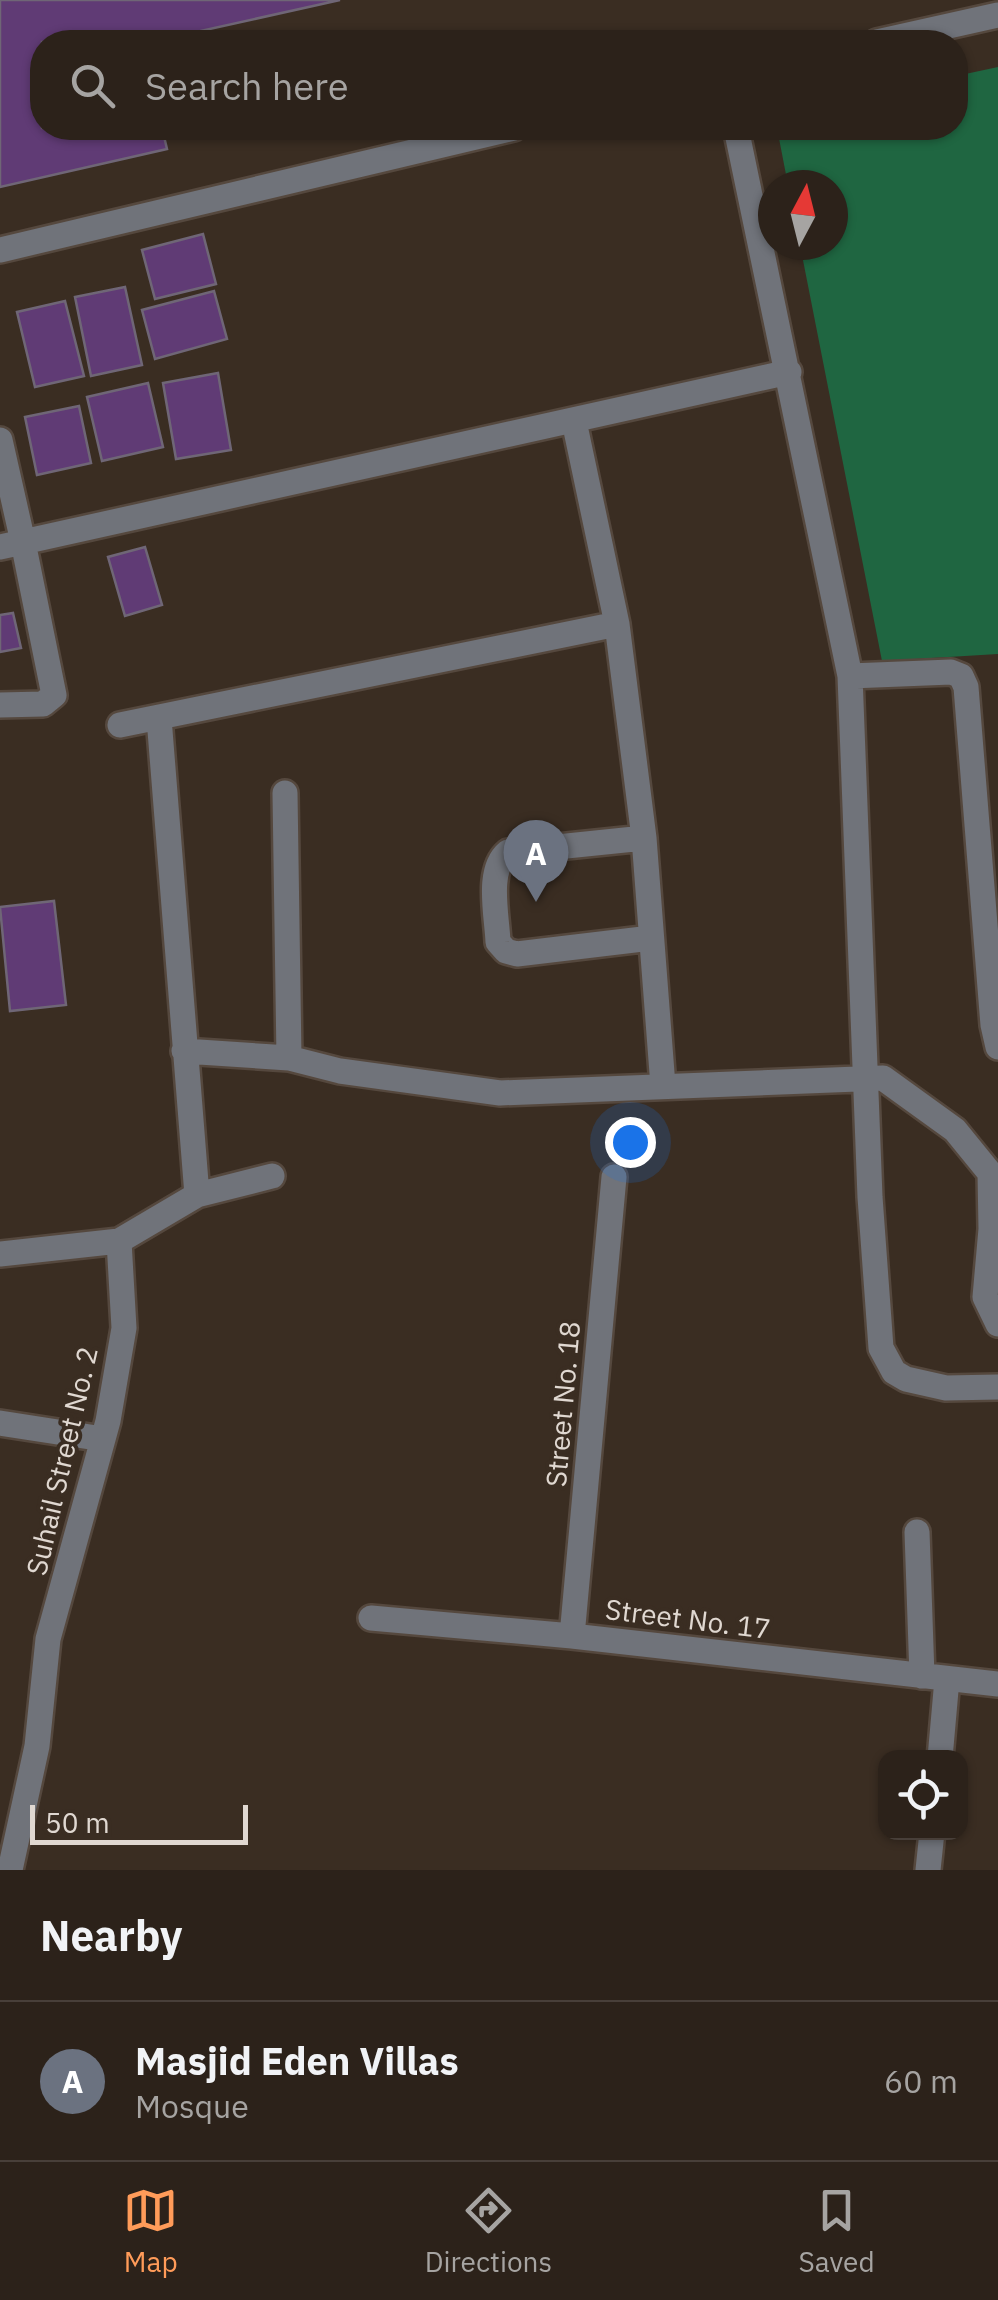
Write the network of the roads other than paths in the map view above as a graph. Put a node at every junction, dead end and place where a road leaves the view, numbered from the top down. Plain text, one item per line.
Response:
1 (998, 15) edge
2 (931, 30) edge
3 (463, 140) edge
4 (739, 140) edge
5 (0, 250) edge
6 (789, 372) junction
7 (574, 421) junction
8 (0, 440) edge
9 (11, 544) edge
10 (617, 624) junction
11 (850, 676) junction
12 (0, 705) edge
13 (159, 718) junction
14 (120, 725) dead end
15 (285, 793) dead end
16 (644, 838) junction
17 (652, 938) junction
18 (998, 1047) edge
19 (184, 1050) junction
20 (289, 1058) junction
21 (866, 1078) junction
22 (663, 1086) junction
23 (272, 1176) dead end
24 (614, 1177) dead end
25 (197, 1195) junction
26 (118, 1241) junction
27 (0, 1254) edge
28 (998, 1324) edge
29 (998, 1387) edge
30 (0, 1423) edge
31 (103, 1439) junction
32 (916, 1532) dead end
33 (370, 1618) dead end
34 (572, 1636) junction
35 (935, 1678) junction
36 (998, 1684) edge
37 (940, 1750) edge
38 (931, 1840) edge
39 (10, 1870) edge
40 (928, 1870) edge

1 - 2 street
3 - 5 street
4 - 6 street
6 - 7 street
6 - 11 street
7 - 9 street
7 - 10 street
8 - 9 street
9 - 12 street
10 - 13 street
10 - 16 street
11 - 18 street
11 - 21 street
13 - 14 street
13 - 19 street
15 - 20 street
16 - 17 street
16 - 17 street
17 - 22 street
19 - 20 street
19 - 25 street
20 - 22 street
21 - 22 street
21 - 28 street
21 - 29 street
23 - 25 street
24 - 34 street, Street No. 18
25 - 26 street
26 - 27 street
26 - 31 street, Suhail Street No. 2
30 - 31 street
31 - 39 street, Suhail Street No. 2
32 - 35 street
33 - 34 street, Street No. 17
34 - 35 street, Street No. 17
35 - 36 street, Street No. 17
35 - 37 street
38 - 40 street

